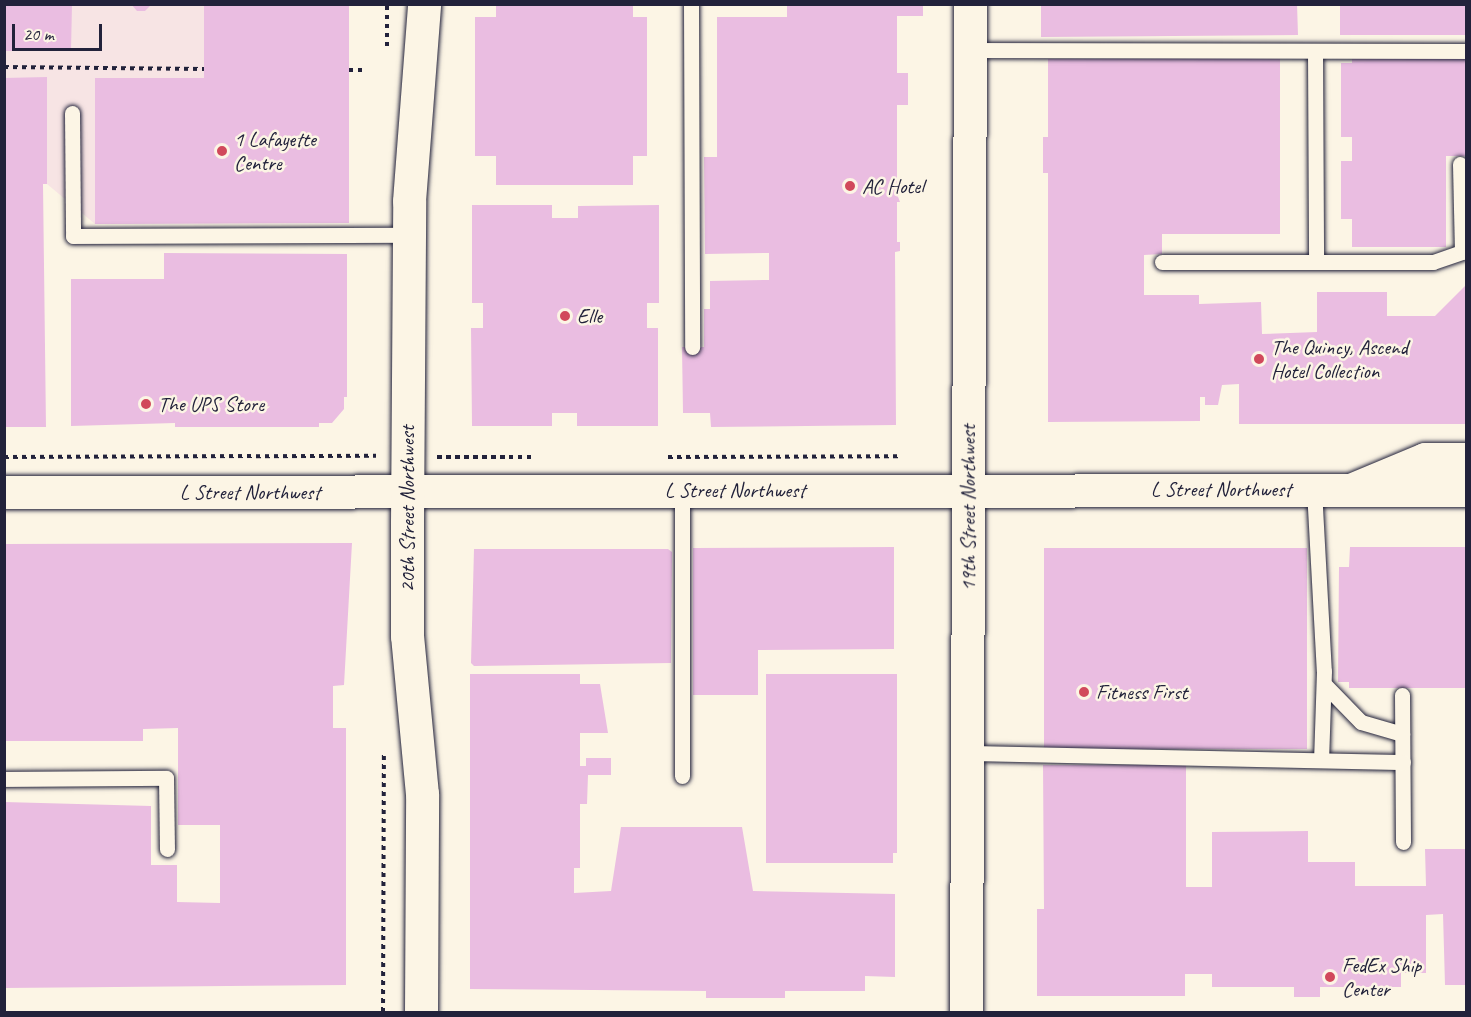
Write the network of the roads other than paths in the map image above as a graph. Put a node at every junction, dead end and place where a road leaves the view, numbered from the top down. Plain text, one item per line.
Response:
1 (424, 4) edge
2 (691, 4) edge
3 (970, 4) edge
4 (970, 50) junction
5 (1315, 51) junction
6 (1467, 51) edge
7 (72, 113) dead end
8 (1460, 164) dead end
9 (409, 235) junction
10 (1162, 262) dead end
11 (1316, 262) junction
12 (692, 347) dead end
13 (1467, 459) edge
14 (968, 489) junction
15 (1314, 489) junction
16 (1353, 489) junction
17 (682, 490) junction
18 (1467, 490) edge
19 (407, 491) junction
20 (4, 492) edge
21 (1324, 684) junction
22 (1402, 695) dead end
23 (1402, 734) junction
24 (967, 753) junction
25 (1321, 760) junction
26 (1403, 762) junction
27 (682, 776) dead end
28 (4, 779) edge
29 (1403, 842) dead end
30 (167, 849) dead end
31 (421, 1012) edge
32 (966, 1012) edge

1 - 9 street, 20th Street Northwest
2 - 12 lane
3 - 4 street, 19th Street Northwest
4 - 5 lane
4 - 14 street, 19th Street Northwest
5 - 6 lane
5 - 11 lane
7 - 9 lane
8 - 11 lane
9 - 19 street, 20th Street Northwest
10 - 11 lane
13 - 16 street
14 - 15 street, L Street Northwest
14 - 17 street, L Street Northwest
14 - 24 street, 19th Street Northwest
15 - 16 street, L Street Northwest
15 - 21 lane
16 - 18 street, L Street Northwest
17 - 19 street, L Street Northwest
17 - 27 lane
19 - 20 street, L Street Northwest
19 - 31 street, 20th Street Northwest
21 - 23 lane
21 - 25 lane
22 - 23 lane
23 - 26 lane
24 - 25 lane
24 - 32 street, 19th Street Northwest
25 - 26 lane
26 - 29 lane
28 - 30 lane

